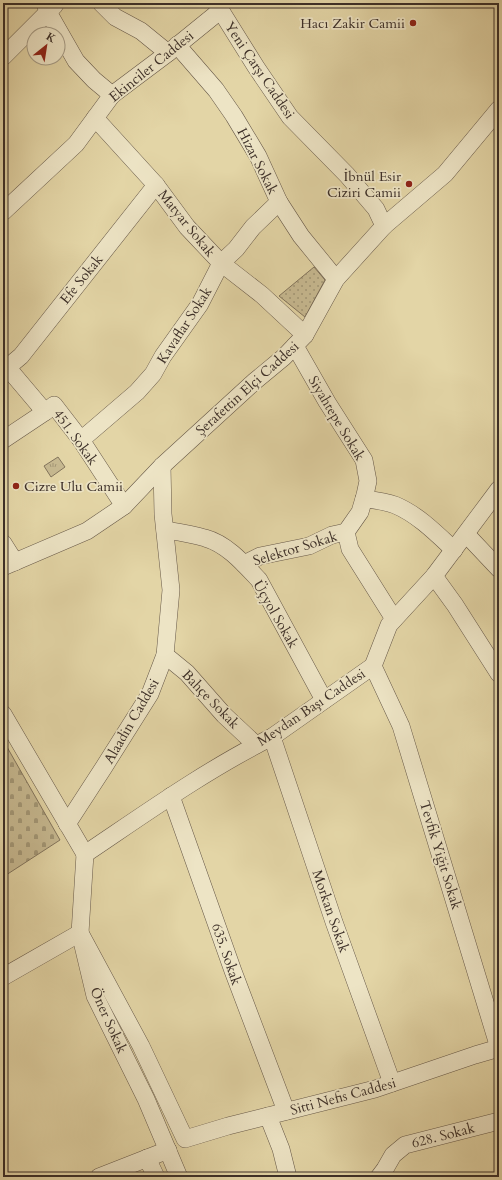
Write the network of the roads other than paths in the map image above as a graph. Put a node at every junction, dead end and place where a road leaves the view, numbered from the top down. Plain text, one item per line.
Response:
1 (101, 3) edge
2 (50, 6) edge
3 (218, 7) edge
4 (172, 49) junction
5 (3, 57) edge
6 (112, 95) junction
7 (499, 109) edge
8 (95, 118) junction
9 (156, 185) junction
10 (279, 202) junction
11 (3, 212) edge
12 (384, 226) junction
13 (221, 263) junction
14 (336, 279) junction
15 (300, 340) junction
16 (5, 369) edge
17 (45, 412) junction
18 (3, 440) edge
19 (81, 440) junction
20 (162, 466) junction
21 (499, 489) edge
22 (364, 499) junction
23 (124, 506) junction
24 (165, 530) junction
25 (346, 532) junction
26 (466, 534) junction
27 (3, 543) edge
28 (454, 550) junction
29 (9, 564) edge
30 (244, 564) junction
31 (499, 569) edge
32 (434, 576) junction
33 (394, 619) junction
34 (165, 655) junction
35 (373, 666) junction
36 (499, 674) edge
37 (324, 700) junction
38 (3, 714) edge
39 (272, 737) junction
40 (256, 745) junction
41 (171, 796) junction
42 (67, 824) junction
43 (85, 854) junction
44 (80, 933) junction
45 (3, 977) edge
46 (499, 1048) edge
47 (392, 1083) junction
48 (286, 1111) junction
49 (268, 1116) junction
50 (499, 1121) edge
51 (168, 1150) junction
52 (147, 1158) junction
53 (99, 1177) edge
54 (156, 1177) edge
55 (179, 1177) edge
56 (288, 1177) edge
57 (379, 1177) edge

1 - 4 street, Hizar Sokak
2 - 5 street
2 - 6 street
3 - 4 street, Ekinciler Caddesi
3 - 12 street, Yeni Çarşı Caddesi
4 - 6 street, Ekinciler Caddesi
4 - 10 street, Hizar Sokak
6 - 8 street, Ekinciler Caddesi
7 - 12 street, Şerafettin Elçi Caddesi
8 - 9 street, Matyar Sokak
8 - 11 street, Ekinciler Caddesi
9 - 13 street, Matyar Sokak
9 - 16 street, Efe Sokak
10 - 13 street, Kavaflar Sokak
10 - 14 street, Hizar Sokak
12 - 14 street, Şerafettin Elçi Caddesi
13 - 15 street, Matyar Sokak
13 - 19 street, Kavaflar Sokak
14 - 15 street, Şerafettin Elçi Caddesi
15 - 20 street, Şerafettin Elçi Caddesi
15 - 22 street, Siyahtepe Sokak
16 - 17 street, 451. Sokak
17 - 18 street
17 - 19 street, 451. Sokak
19 - 23 street, 451. Sokak
20 - 23 street, Şerafettin Elçi Caddesi
20 - 24 street, Alaadin Caddesi
21 - 26 street, Meydan Başı Caddesi
22 - 25 street, Siyahtepe Sokak
22 - 28 street
23 - 29 street, Şerafettin Elçi Caddesi
24 - 30 street, Üçyol Sokak
24 - 34 street, Alaadin Caddesi
25 - 30 street, Selektor Sokak
25 - 33 street
26 - 28 street, Meydan Başı Caddesi
26 - 31 street
27 - 29 street
28 - 32 street, Meydan Başı Caddesi
30 - 37 street, Üçyol Sokak
32 - 33 street, Meydan Başı Caddesi
32 - 36 street
33 - 35 street, Meydan Başı Caddesi
34 - 40 street, Bahçe Sokak
34 - 42 street, Alaadin Caddesi
35 - 37 street, Meydan Başı Caddesi
35 - 46 street, Tevfik Yiğit Sokak
37 - 39 street, Meydan Başı Caddesi
38 - 42 street
39 - 40 street, Meydan Başı Caddesi
39 - 47 street, Morkan Sokak
40 - 41 street, Meydan Başı Caddesi
41 - 43 street, Meydan Başı Caddesi
41 - 48 street, 635. Sokak
42 - 43 street
43 - 44 street, Öner Sokak
44 - 45 street
44 - 49 street, Sitti Nefis Caddesi
44 - 51 street, Öner Sokak
46 - 47 street, Sitti Nefis Caddesi
47 - 48 street, Sitti Nefis Caddesi
48 - 49 street, Sitti Nefis Caddesi
49 - 56 street
50 - 57 street, 628. Sokak
51 - 52 street
51 - 55 street, Öner Sokak
52 - 53 street
52 - 54 street

